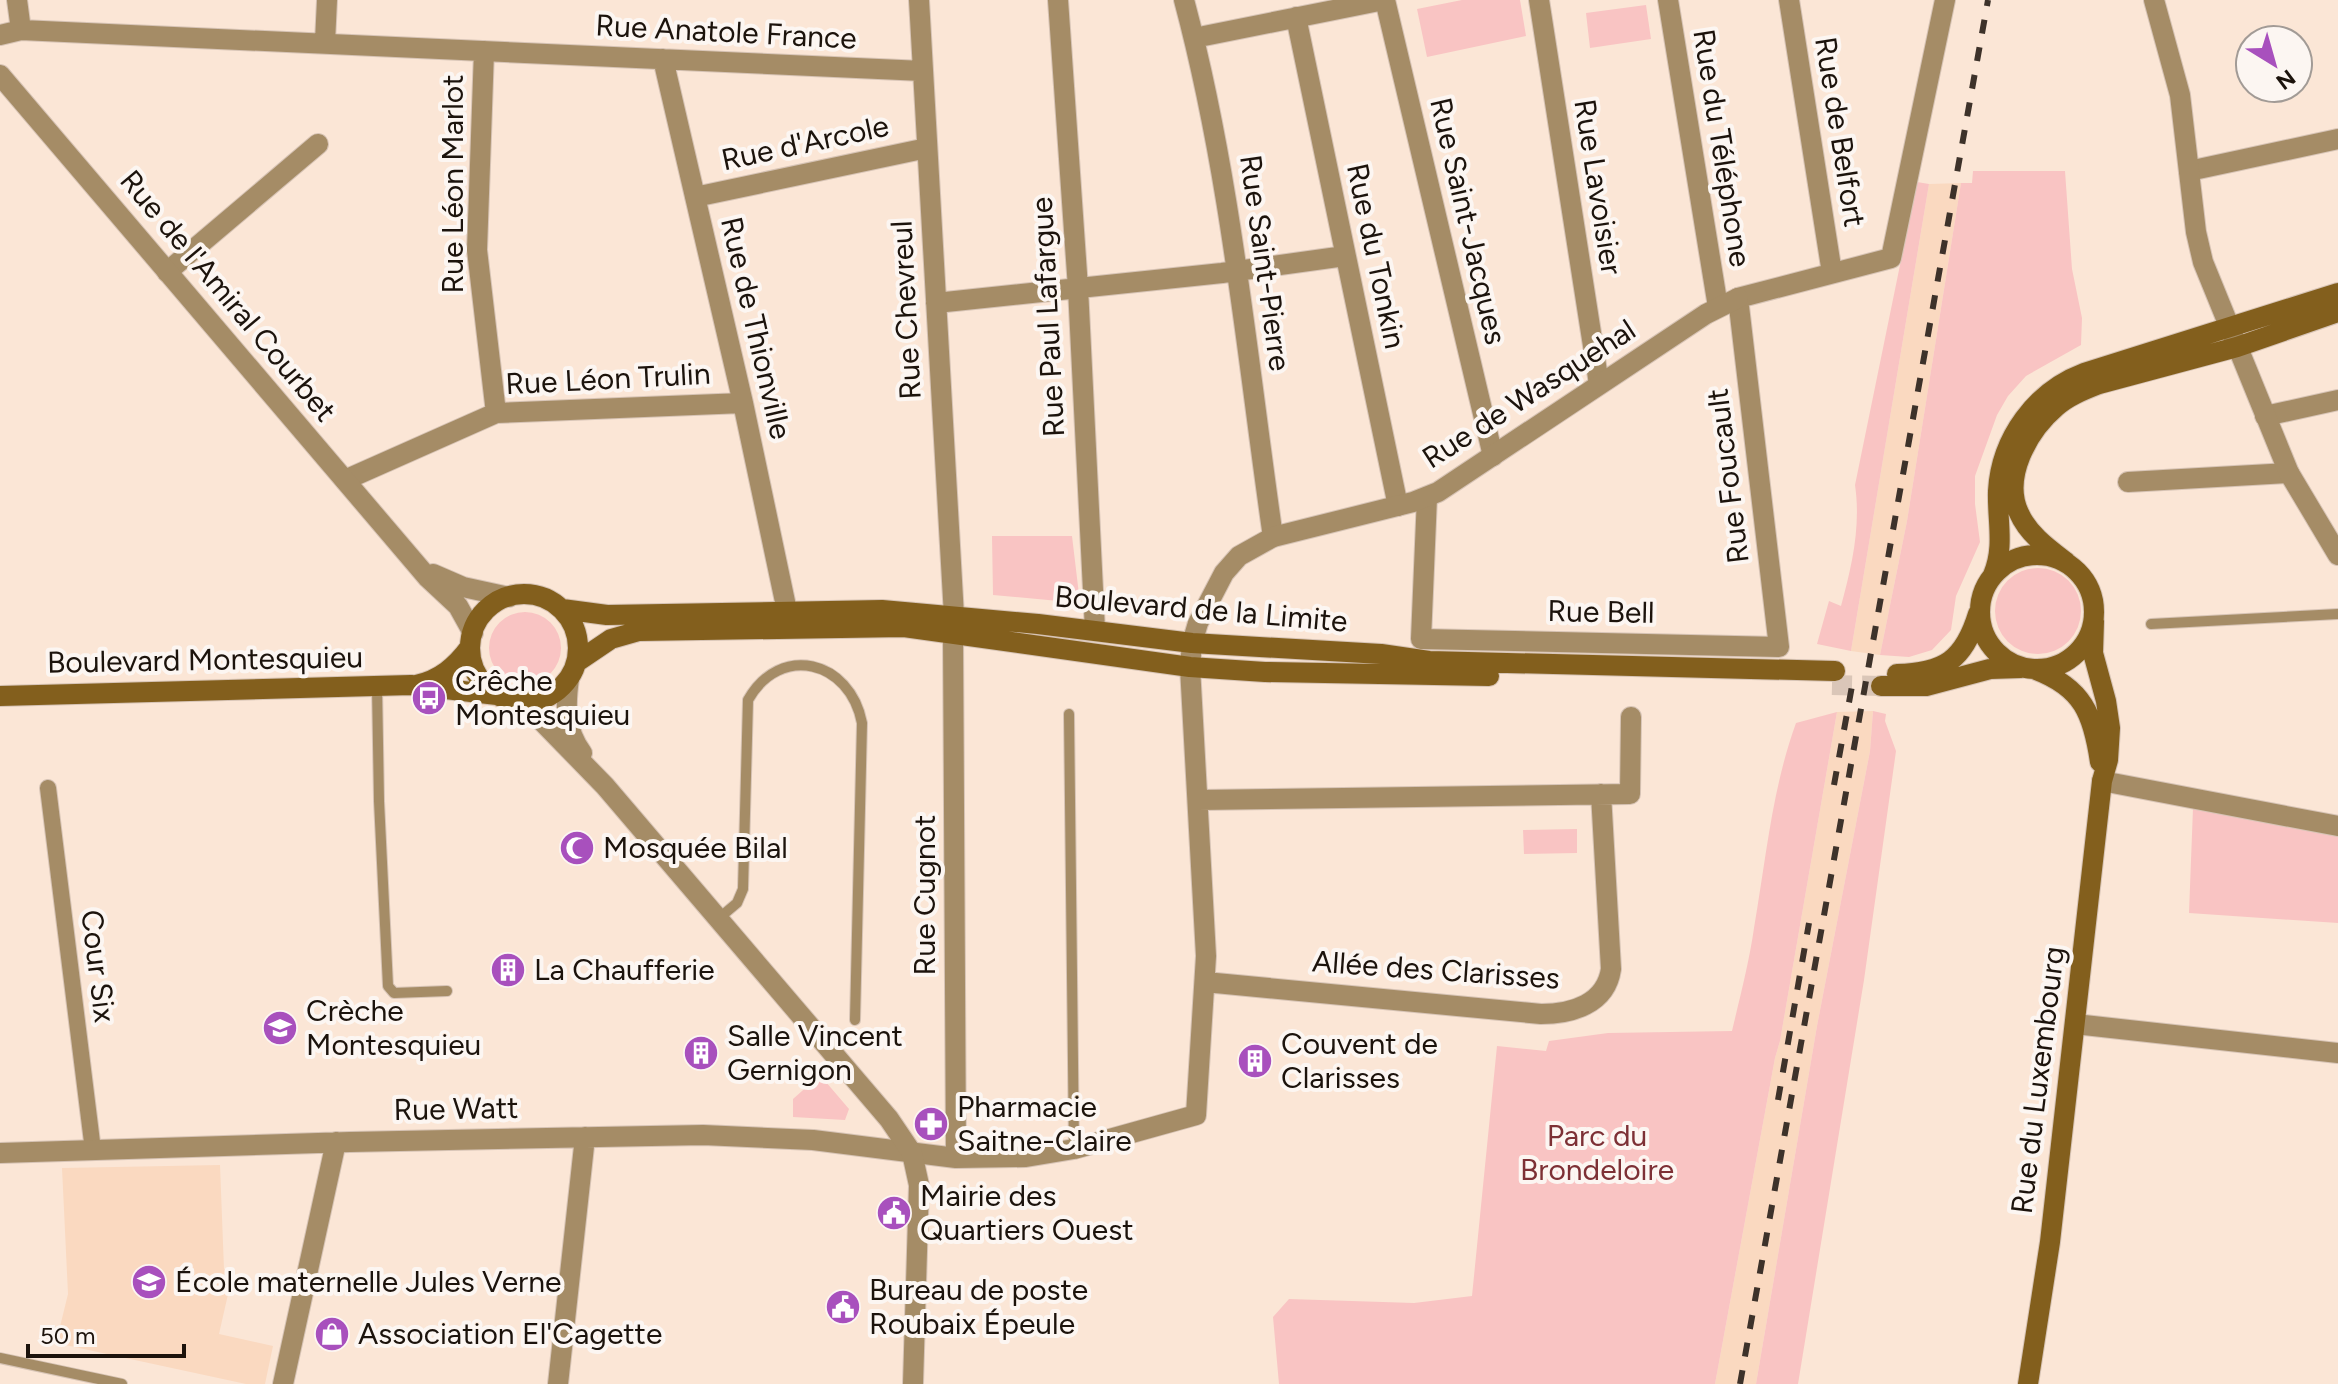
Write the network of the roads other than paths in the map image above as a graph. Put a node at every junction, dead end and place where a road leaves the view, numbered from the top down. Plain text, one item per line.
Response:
1 (17, 0) edge
2 (327, 0) edge
3 (919, 0) edge
4 (1058, 0) edge
5 (1184, 0) edge
6 (1384, 0) edge
7 (1539, 0) edge
8 (1668, 0) edge
9 (1789, 0) edge
10 (1945, 0) edge
11 (2154, 0) edge
12 (1296, 17) junction
13 (21, 30) junction
14 (0, 35) edge
15 (1194, 38) junction
16 (325, 42) junction
17 (484, 51) junction
18 (663, 59) junction
19 (923, 71) junction
20 (0, 75) edge
21 (2338, 139) edge
22 (318, 144) dead end
23 (927, 148) junction
24 (2189, 166) junction
25 (695, 197) junction
26 (1345, 256) junction
27 (1239, 270) junction
28 (167, 272) junction
29 (1832, 273) junction
30 (1078, 288) junction
31 (2338, 293) edge
32 (1738, 298) junction
33 (936, 303) junction
34 (1718, 307) junction
35 (2338, 312) edge
36 (2233, 337) junction
37 (1599, 384) junction
38 (2338, 400) edge
39 (743, 403) junction
40 (496, 413) junction
41 (2265, 416) junction
42 (1493, 456) junction
43 (2289, 473) junction
44 (345, 480) junction
45 (2128, 482) dead end
46 (1427, 497) junction
47 (1398, 506) junction
48 (1273, 537) junction
49 (2338, 555) edge
50 (411, 556) junction
51 (2066, 562) junction
52 (1993, 575) junction
53 (509, 597) junction
54 (1980, 607) junction
55 (562, 609) junction
56 (787, 611) junction
57 (2338, 614) edge
58 (2094, 621) junction
59 (954, 624) junction
60 (2151, 624) dead end
61 (1095, 630) junction
62 (471, 640) junction
63 (1192, 643) junction
64 (1779, 647) joint
65 (1190, 667) junction
66 (2030, 669) junction
67 (573, 671) junction
68 (411, 685) junction
69 (377, 686) junction
70 (497, 695) junction
71 (0, 696) edge
72 (520, 703) junction
73 (1069, 714) dead end
74 (1631, 717) dead end
75 (2102, 781) junction
76 (605, 786) junction
77 (48, 788) dead end
78 (1601, 794) junction
79 (1198, 800) junction
80 (2338, 826) edge
81 (718, 919) junction
82 (1205, 982) junction
83 (447, 991) dead end
84 (855, 1020) dead end
85 (2075, 1024) junction
86 (2338, 1053) edge
87 (1196, 1115) joint
88 (585, 1137) junction
89 (336, 1142) junction
90 (1074, 1149) junction
91 (93, 1150) junction
92 (0, 1153) edge
93 (912, 1153) junction
94 (956, 1158) junction
95 (0, 1358) edge
96 (122, 1384) edge
97 (283, 1384) edge
98 (558, 1384) edge
99 (913, 1384) edge
100 (2028, 1384) edge

1 - 13 street
2 - 16 street
3 - 19 street, Rue Chevreul
4 - 30 street, Rue Paul Lafargue
5 - 15 street, Rue Saint-Pierre
6 - 12 street
6 - 42 street, Rue Saint-Jacques
7 - 37 street, Rue Lavoisier
8 - 34 street, Rue du Téléphone
9 - 29 street, Rue de Belfort
10 - 29 street, Rue de Wasquehal
11 - 24 street
12 - 15 street
12 - 26 street, Rue du Tonkin
13 - 14 street, Rue Anatole France
13 - 16 street, Rue Anatole France
15 - 27 street, Rue Saint-Pierre
16 - 17 street, Rue Anatole France
17 - 18 street, Rue Anatole France
17 - 40 street, Rue Léon Marlot
18 - 19 street, Rue Anatole France
18 - 25 street, Rue de Thionville
19 - 23 street, Rue Chevreul
20 - 28 street, Rue de l'Amiral Courbet
21 - 24 street
22 - 28 street
23 - 25 street, Rue d'Arcole
23 - 33 street, Rue Chevreul
24 - 36 street
25 - 39 street, Rue de Thionville
26 - 27 street
26 - 47 street, Rue du Tonkin
27 - 30 street
27 - 48 street, Rue Saint-Pierre
28 - 44 street, Rue de l'Amiral Courbet
29 - 32 street, Rue de Wasquehal
30 - 33 street
30 - 61 street, Rue Paul Lafargue
31 - 36 main road
32 - 34 street, Rue de Wasquehal
32 - 64 street, Rue Foucault
33 - 59 street, Rue Chevreul
34 - 37 street, Rue de Wasquehal
35 - 36 main road
36 - 41 street
36 - 51 main road
36 - 52 main road
37 - 42 street, Rue de Wasquehal
38 - 41 street
39 - 40 street, Rue Léon Trulin
39 - 56 street, Rue de Thionville
40 - 44 street, Rue Léon Trulin
41 - 43 street
42 - 46 street, Rue de Wasquehal
43 - 45 street
43 - 49 street
44 - 50 street, Rue de l'Amiral Courbet
46 - 47 street, Rue de Wasquehal
46 - 64 street, Rue Bell
47 - 48 street, Rue de Wasquehal
48 - 63 street, Rue de Wasquehal
50 - 53 street, Rue de l'Amiral Courbet
50 - 62 street, Rue de l'Amiral Courbet
51 - 52 main road
51 - 58 main road
52 - 54 main road
53 - 55 main road
53 - 62 main road
54 - 66 main road
54 - 66 main road
55 - 56 main road, Boulevard de la Limite
55 - 67 main road
56 - 59 main road, Boulevard de la Limite
57 - 60 lane
58 - 66 main road
58 - 75 main road, Rue du Luxembourg
59 - 61 main road, Boulevard de la Limite
59 - 65 main road, Boulevard de la Limite
59 - 67 main road, Boulevard de la Limite
59 - 94 street, Rue Cugnot
61 - 63 main road, Boulevard de la Limite
62 - 68 main road, Boulevard Montesquieu
62 - 70 main road
63 - 65 street, Rue de Wasquehal
63 - 65 main road, Boulevard de la Limite
65 - 79 street, Rue de Wasquehal
66 - 75 main road, Rue du Luxembourg
67 - 72 main road
67 - 76 street
68 - 69 main road, Boulevard Montesquieu
68 - 70 main road, Boulevard Montesquieu
69 - 71 main road, Boulevard Montesquieu
69 - 83 lane
70 - 72 main road
72 - 76 street
73 - 90 lane
74 - 78 street
75 - 80 street
75 - 85 main road, Rue du Luxembourg
76 - 81 street
77 - 91 street, Cour Six
78 - 79 street
78 - 82 street, Allée des Clarisses
79 - 82 street, Rue de Wasquehal
81 - 84 lane
81 - 93 street
82 - 87 street, Rue de Wasquehal
85 - 86 street
85 - 100 main road, Rue du Luxembourg
87 - 90 street, Rue Watt
88 - 89 street, Rue Watt
88 - 93 street, Rue Watt
88 - 98 street
89 - 91 street, Rue Watt
89 - 97 street
90 - 94 street, Rue Watt
91 - 92 street, Rue Watt
93 - 94 street, Rue Watt
93 - 99 street
95 - 96 lane

